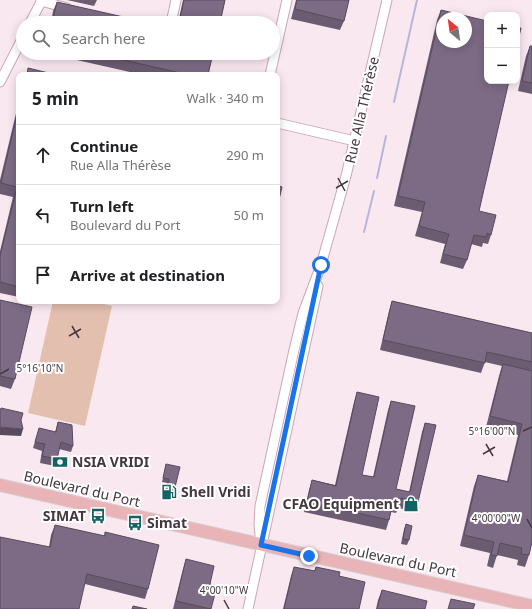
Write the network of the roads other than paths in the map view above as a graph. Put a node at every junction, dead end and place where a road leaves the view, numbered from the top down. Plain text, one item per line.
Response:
1 (41, 0) edge
2 (176, 0) edge
3 (287, 0) edge
4 (387, 0) edge
5 (77, 10) edge
6 (33, 16) edge
7 (173, 16) edge
8 (280, 31) edge
9 (16, 51) edge
10 (273, 60) edge
11 (271, 72) edge
12 (0, 82) edge
13 (280, 124) edge
14 (355, 141) junction
15 (0, 485) edge
16 (261, 545) junction
17 (527, 607) edge
18 (248, 609) edge

1 - 5 street
1 - 6 street
2 - 7 street
3 - 8 street
4 - 14 street, Rue Alla Thérèse
9 - 12 street
10 - 11 street
13 - 14 street
14 - 16 street, Rue Alla Thérèse
15 - 16 main road, Boulevard du Port
16 - 17 main road, Boulevard du Port
16 - 18 street, Rue Alla Thérèse

